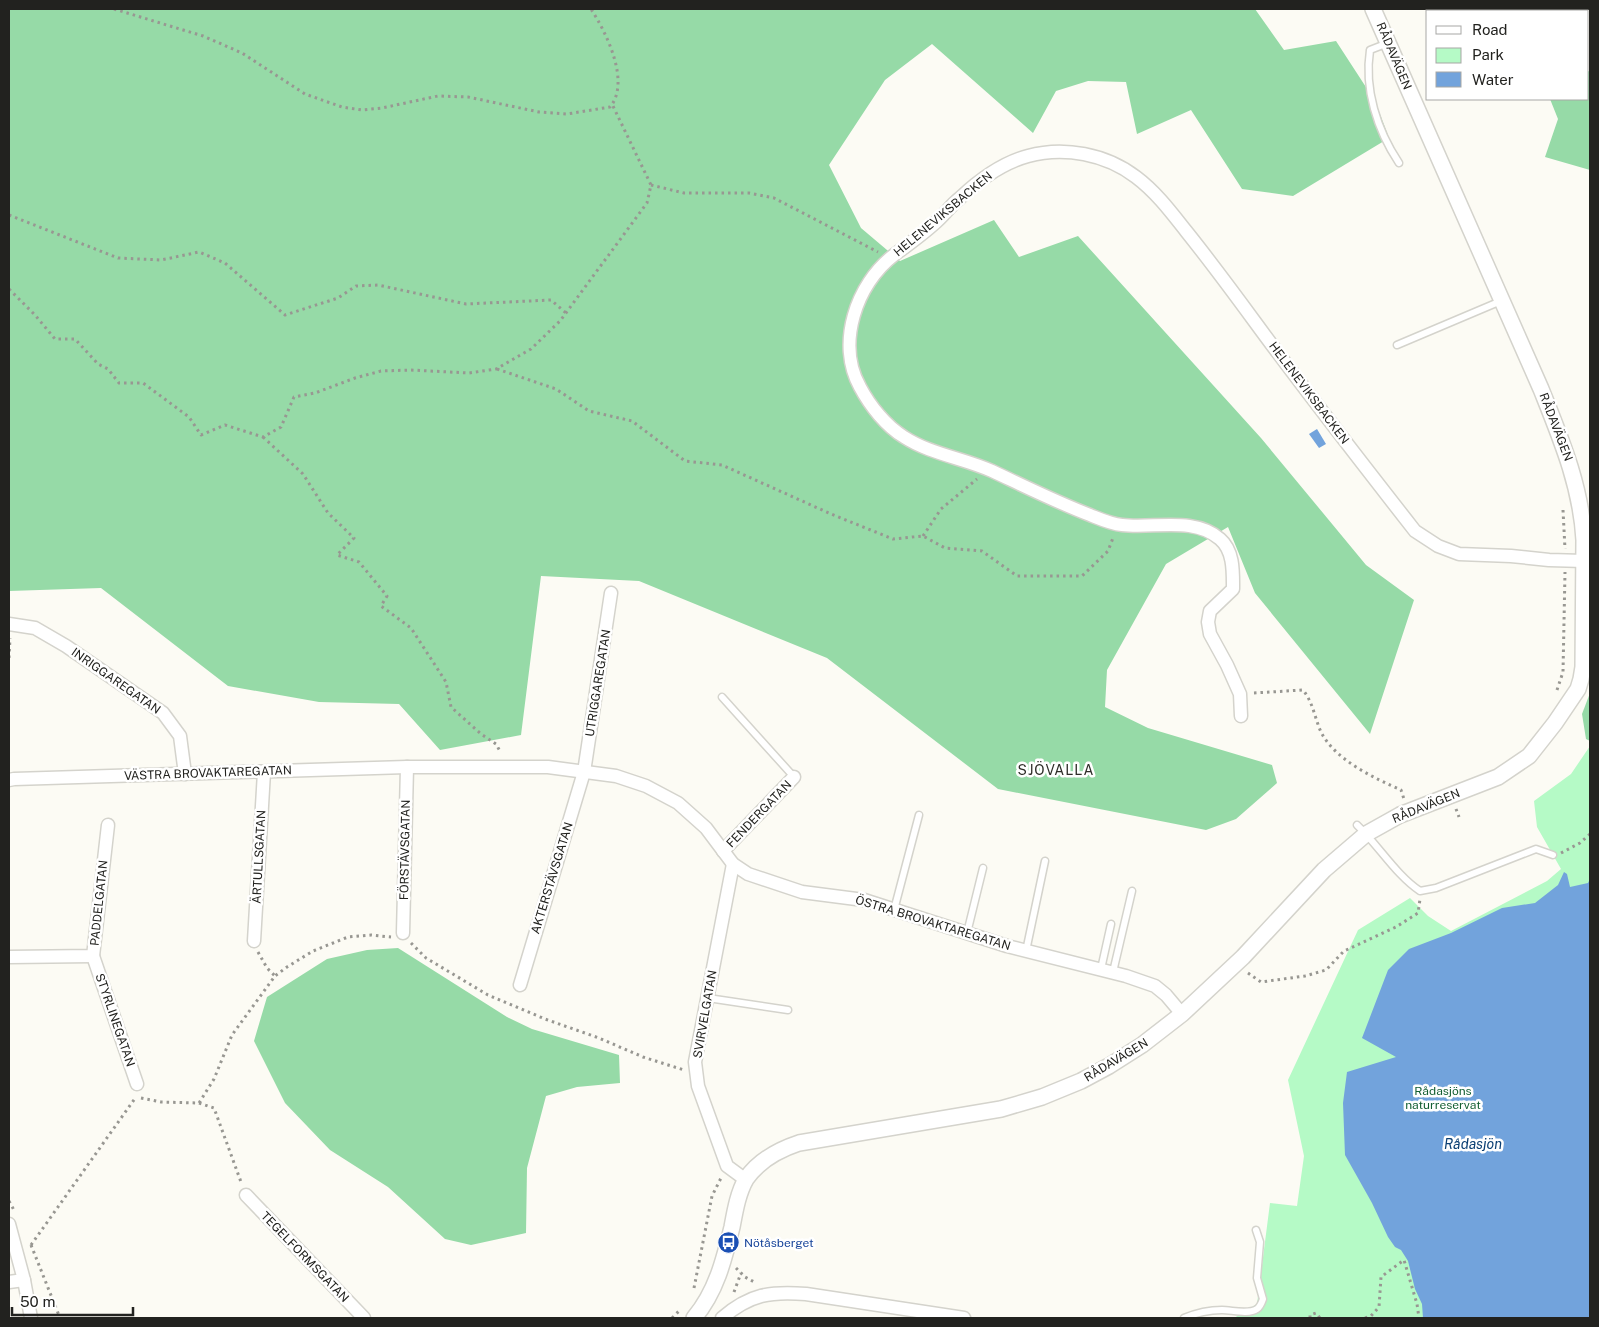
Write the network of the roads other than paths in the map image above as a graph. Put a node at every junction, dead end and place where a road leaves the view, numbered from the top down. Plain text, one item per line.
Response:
1 (1373, 9) edge
2 (1388, 43) junction
3 (1399, 163) dead end
4 (1502, 300) junction
5 (1397, 345) dead end
6 (1586, 520) edge
7 (1584, 561) junction
8 (612, 593) dead end
9 (9, 624) edge
10 (722, 697) dead end
11 (1241, 716) dead end
12 (407, 767) junction
13 (264, 772) junction
14 (584, 772) junction
15 (185, 774) junction
16 (794, 777) joint
17 (9, 780) edge
18 (919, 815) dead end
19 (108, 825) dead end
20 (1362, 830) junction
21 (723, 851) junction
22 (1553, 855) road end
23 (1045, 861) dead end
24 (733, 864) junction
25 (983, 868) dead end
26 (1132, 891) dead end
27 (894, 910) junction
28 (1111, 924) dead end
29 (403, 933) road end
30 (966, 933) junction
31 (254, 941) road end
32 (1026, 951) junction
33 (93, 956) junction
34 (9, 957) edge
35 (1101, 969) junction
36 (1113, 972) junction
37 (520, 985) dead end
38 (708, 998) junction
39 (788, 1010) dead end
40 (1182, 1014) junction
41 (137, 1090) road end
42 (746, 1180) junction
43 (246, 1194) road end
44 (13, 1220) edge
45 (1256, 1230) dead end
46 (24, 1280) junction
47 (9, 1282) edge
48 (31, 1318) edge
49 (364, 1318) edge
50 (694, 1318) edge
51 (722, 1318) edge
52 (964, 1318) edge
53 (1184, 1318) edge

1 - 2 street, RÅDAVÄGEN
2 - 3 lane
2 - 4 street, RÅDAVÄGEN
4 - 5 lane
4 - 6 street, RÅDAVÄGEN
6 - 7 street, RÅDAVÄGEN
7 - 11 street, HELENEVIKSBACKEN
7 - 20 street, RÅDAVÄGEN
8 - 14 street, UTRIGGAREGATAN
9 - 15 street, INRIGGAREGATAN
10 - 16 lane
12 - 13 street, VÄSTRA BROVAKTAREGATAN
12 - 14 street, ÖSTRA BROVAKTAREGATAN
12 - 29 street, FÖRSTÄVSGATAN
13 - 15 street, VÄSTRA BROVAKTAREGATAN
13 - 31 street, ÄRTULLSGATAN
14 - 21 street, ÖSTRA BROVAKTAREGATAN
14 - 37 street, AKTERSTÄVSGATAN
15 - 17 street, VÄSTRA BROVAKTAREGATAN
16 - 21 street, FENDERGATAN
18 - 27 lane
19 - 33 street, PADDELGATAN
20 - 22 lane
20 - 40 street, RÅDAVÄGEN
21 - 24 street, ÖSTRA BROVAKTAREGATAN
23 - 32 lane
24 - 27 street, ÖSTRA BROVAKTAREGATAN
24 - 38 street, SVIRVELGATAN
25 - 30 lane
26 - 36 lane
27 - 30 street, ÖSTRA BROVAKTAREGATAN
28 - 35 lane
30 - 32 street, ÖSTRA BROVAKTAREGATAN
32 - 35 street, ÖSTRA BROVAKTAREGATAN
33 - 34 street, PADDELGATAN
33 - 41 street, STYRLINEGATAN
35 - 36 street, ÖSTRA BROVAKTAREGATAN
36 - 40 street, ÖSTRA BROVAKTAREGATAN
38 - 39 lane
38 - 42 street, SVIRVELGATAN
40 - 42 street, RÅDAVÄGEN
42 - 50 street, RÅDAVÄGEN
43 - 49 street, TEGELFORMSGATAN
44 - 46 street
45 - 53 lane
46 - 47 street
46 - 48 street
51 - 52 street

